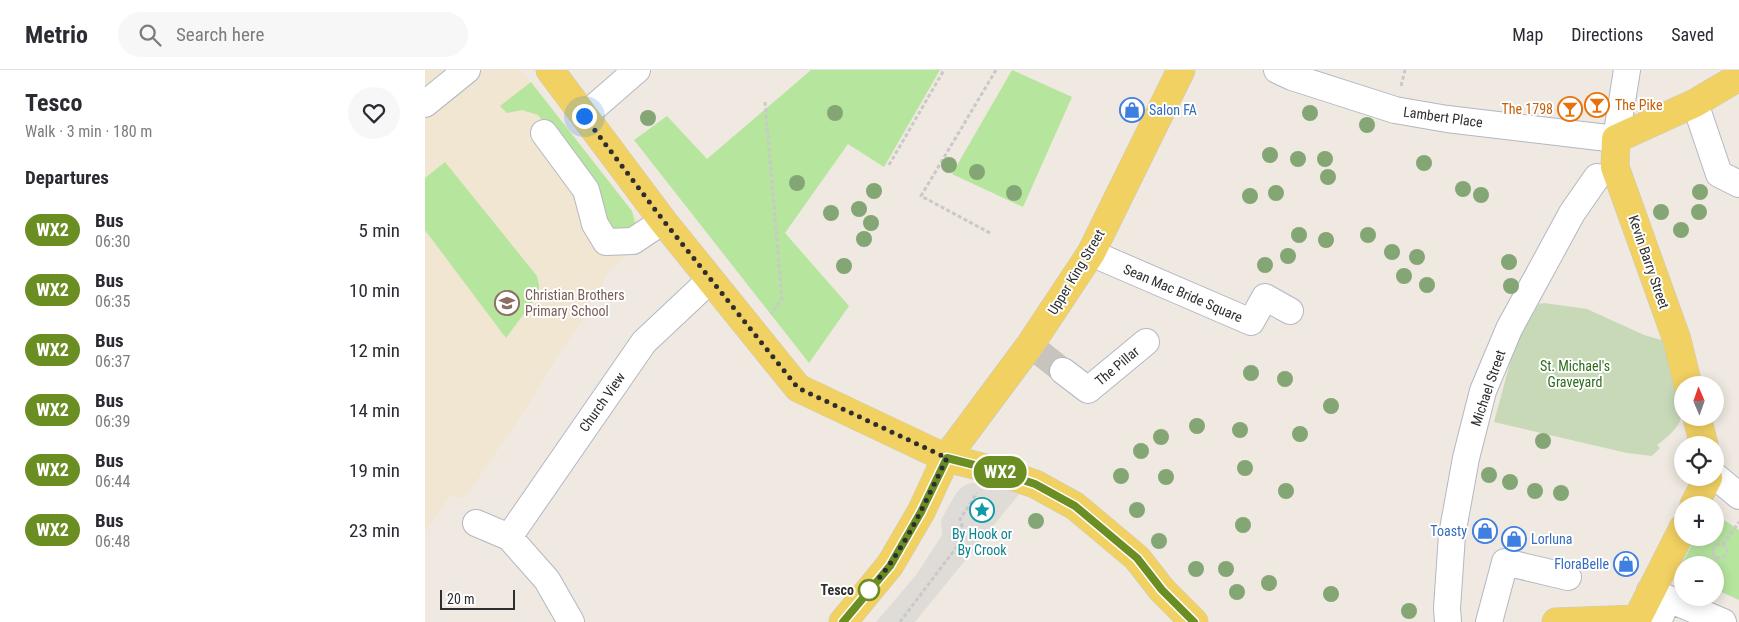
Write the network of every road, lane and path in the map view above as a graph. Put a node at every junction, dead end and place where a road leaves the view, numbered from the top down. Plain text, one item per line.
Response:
1 (467, 70) edge
2 (550, 70) edge
3 (637, 70) edge
4 (944, 70) edge
5 (996, 70) edge
6 (1181, 70) edge
7 (1277, 70) edge
8 (1627, 70) edge
9 (1739, 78) edge
10 (765, 102) dead end
11 (1695, 103) junction
12 (425, 104) edge
13 (584, 116) junction
14 (544, 132) dead end
15 (1616, 139) junction
16 (889, 164) dead end
17 (1597, 177) dead end
18 (1739, 184) edge
19 (663, 220) junction
20 (990, 233) dead end
21 (1091, 253) junction
22 (710, 280) junction
23 (1290, 311) dead end
24 (756, 336) junction
25 (1146, 342) dead end
26 (1063, 371) tunnel mouth
27 (1686, 376) edge
28 (947, 458) junction
29 (990, 469) junction
30 (1724, 484) edge
31 (1739, 496) edge
32 (1739, 522) edge
33 (476, 524) dead end
34 (509, 537) junction
35 (1724, 544) edge
36 (1677, 546) edge
37 (1716, 546) edge
38 (1724, 546) edge
39 (1716, 556) edge
40 (1723, 556) edge
41 (1568, 577) dead end
42 (1659, 604) edge
43 (571, 622) edge
44 (843, 622) edge
45 (899, 622) edge
46 (1194, 622) edge
47 (1448, 622) edge
48 (1489, 622) edge
49 (1556, 622) edge
50 (1723, 622) edge

1 - 12 street
2 - 13 main road
3 - 13 street
4 - 16 path
5 - 20 path
6 - 21 main road, Upper King Street
7 - 15 street, Lambert Place
8 - 15 street
9 - 11 main road
10 - 24 path
11 - 15 main road
11 - 18 street
13 - 19 main road
14 - 19 street
15 - 27 main road, Kevin Barry Street
17 - 47 street, Michael Street
19 - 22 main road
21 - 23 street, Sean Mac Bride Square
21 - 28 main road, Upper King Street
22 - 24 main road
22 - 34 street, Church View
24 - 28 main road
25 - 26 street, The Pillar
28 - 29 main road
28 - 44 main road, Upper King Street
29 - 45 path
29 - 46 main road
30 - 31 street
32 - 35 path
33 - 34 street
34 - 43 street
36 - 42 main road
37 - 39 path
38 - 40 path
41 - 48 street
42 - 49 main road
42 - 50 street

